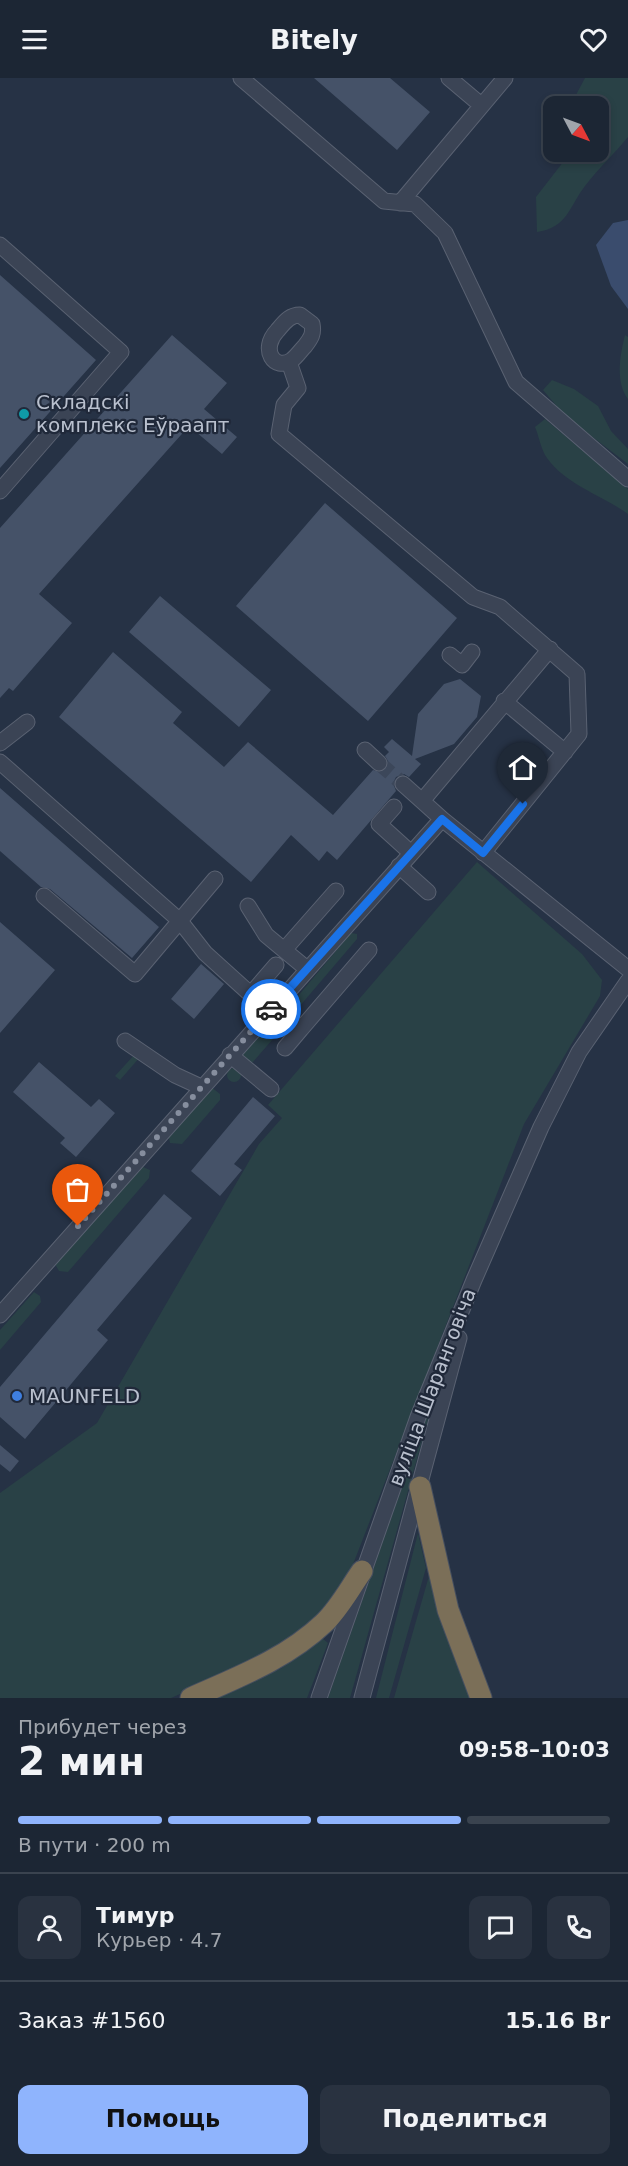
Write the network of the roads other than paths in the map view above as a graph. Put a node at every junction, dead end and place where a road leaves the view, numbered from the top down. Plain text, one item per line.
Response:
1 (241, 78) edge
2 (449, 78) edge
3 (505, 78) edge
4 (481, 105) junction
5 (400, 203) junction
6 (0, 245) edge
7 (289, 362) dead end
8 (628, 479) edge
9 (0, 491) edge
10 (550, 649) junction
11 (472, 652) dead end
12 (450, 655) dead end
13 (504, 701) junction
14 (27, 722) dead end
15 (0, 743) edge
16 (365, 750) dead end
17 (565, 752) junction
18 (0, 762) edge
19 (379, 763) tunnel mouth
20 (403, 784) tunnel mouth
21 (422, 801) junction
22 (394, 807) dead end
23 (442, 819) junction
24 (411, 853) junction
25 (483, 853) junction
26 (399, 866) junction
27 (215, 879) dead end
28 (336, 891) dead end
29 (428, 892) dead end
30 (44, 896) dead end
31 (248, 906) dead end
32 (180, 921) junction
33 (284, 950) junction
34 (369, 950) dead end
35 (276, 965) dead end
36 (307, 969) junction
37 (628, 969) edge
38 (628, 981) edge
39 (251, 994) junction
40 (272, 1008) junction
41 (301, 1029) junction
42 (125, 1041) dead end
43 (285, 1048) dead end
44 (230, 1055) junction
45 (201, 1087) junction
46 (271, 1089) dead end
47 (474, 1280) junction
48 (0, 1315) edge
49 (420, 1487) junction
50 (362, 1570) junction
51 (191, 1698) edge
52 (319, 1698) edge
53 (362, 1698) edge
54 (481, 1698) edge

1 - 5 street
2 - 4 street
3 - 4 street
4 - 5 street
5 - 8 street
6 - 9 street
7 - 10 street
10 - 13 street
10 - 17 street
11 - 12 street
13 - 17 street
13 - 21 street
14 - 15 street
16 - 19 street
17 - 25 street
18 - 32 street
20 - 21 street
21 - 23 street
22 - 24 street
23 - 24 street
23 - 25 street
24 - 26 street
25 - 37 street
26 - 29 street
26 - 36 street
27 - 32 street
28 - 33 street
30 - 32 street
31 - 33 street
32 - 39 street
33 - 36 street
34 - 41 street
35 - 39 street
36 - 40 street
38 - 47 street
39 - 40 street
40 - 41 street
40 - 44 street
41 - 43 street
42 - 45 street
44 - 45 street
44 - 46 street
45 - 48 street
47 - 49 street, вуліца Шаранговіча
47 - 50 street, вуліца Шаранговіча
49 - 53 street, вуліца Шаранговіча
49 - 54 highway
50 - 51 highway
50 - 52 street, вуліца Шаранговіча

